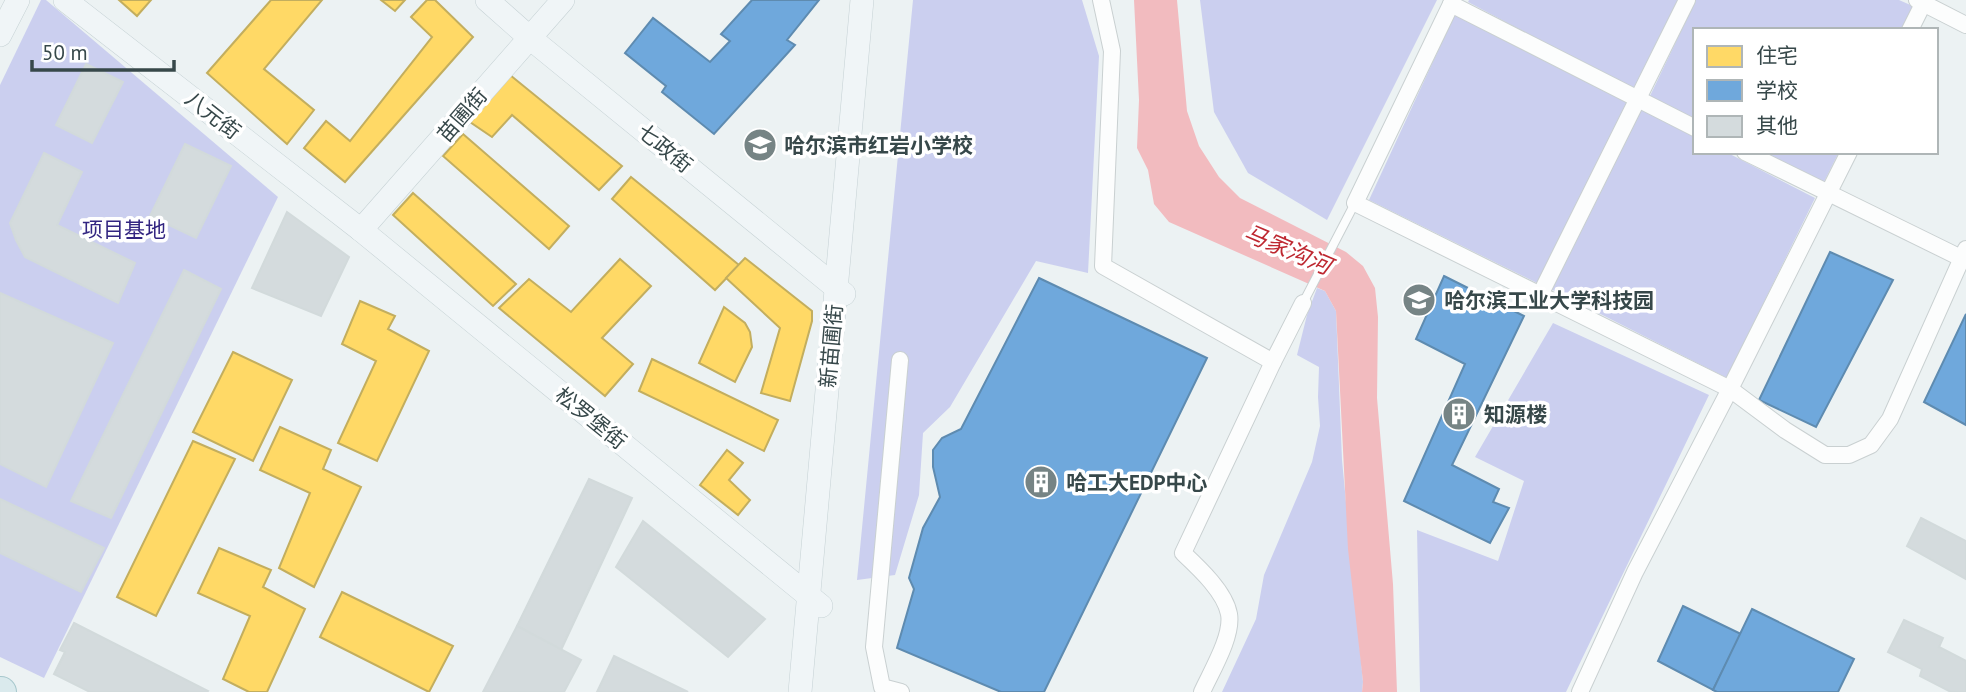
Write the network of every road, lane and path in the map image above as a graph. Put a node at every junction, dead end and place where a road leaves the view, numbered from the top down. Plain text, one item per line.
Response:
1 (18, 0) edge
2 (65, 0) edge
3 (487, 0) edge
4 (563, 0) edge
5 (862, 0) edge
6 (872, 0) edge
7 (1101, 0) edge
8 (1687, 0) edge
9 (1925, 1) edge
10 (1452, 2) edge
11 (1966, 25) edge
12 (1911, 28) edge
13 (0, 35) edge
14 (530, 38) junction
15 (1637, 100) junction
16 (1693, 127) edge
17 (1749, 154) edge
18 (1848, 154) edge
19 (1828, 193) junction
20 (1355, 204) junction
21 (361, 230) junction
22 (1963, 254) edge
23 (840, 292) junction
24 (1540, 295) junction
25 (1303, 303) joint
26 (900, 360) dead end
27 (1273, 362) junction
28 (1730, 389) junction
29 (815, 601) junction
30 (800, 692) edge
31 (813, 692) edge
32 (901, 692) edge
33 (1202, 692) edge
34 (1580, 692) edge

1 - 13 street
2 - 21 street, 八元街
3 - 14 street, 七政街
4 - 14 street, 苗圃街
5 - 23 street, 新苗圃街
6 - 23 street, 新苗圃街
7 - 27 street
8 - 15 street
9 - 11 street
9 - 12 street
10 - 15 street
10 - 20 street
14 - 21 street, 苗圃街
14 - 23 street, 七政街
15 - 16 street
15 - 24 street
17 - 19 street
18 - 19 street
19 - 22 street
19 - 28 street
20 - 24 street
20 - 25 lane
21 - 29 street, 松罗堡街
22 - 28 street
23 - 29 street, 新苗圃街
24 - 28 street
25 - 27 street
26 - 32 street
27 - 33 street
28 - 34 street
29 - 30 street, 新苗圃街
29 - 31 street, 新苗圃街

